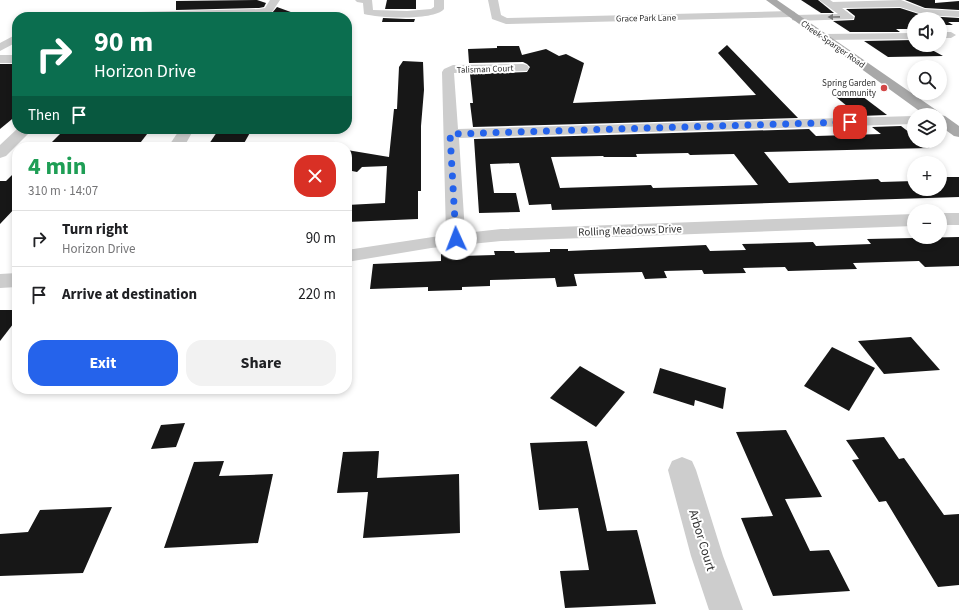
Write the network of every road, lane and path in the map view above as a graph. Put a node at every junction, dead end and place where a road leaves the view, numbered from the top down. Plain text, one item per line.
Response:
1 (275, 0) edge
2 (360, 0) edge
3 (438, 0) edge
4 (493, 0) edge
5 (771, 0) edge
6 (828, 2) edge
7 (897, 2) edge
8 (259, 12) edge
9 (959, 14) edge
10 (794, 16) junction
11 (907, 36) edge
12 (823, 37) junction
13 (12, 40) edge
14 (0, 48) edge
15 (0, 59) edge
16 (12, 59) edge
17 (523, 68) dead end
18 (924, 108) edge
19 (907, 120) edge
20 (947, 124) edge
21 (959, 133) edge
22 (21, 134) edge
23 (450, 134) junction
24 (0, 153) edge
25 (947, 219) edge
26 (959, 219) edge
27 (907, 220) edge
28 (456, 239) junction
29 (352, 255) edge
30 (12, 280) edge
31 (0, 281) edge
32 (682, 470) dead end
33 (726, 610) edge

1 - 8 street
2 - 3 street
4 - 10 street, Grace Park Lane
5 - 10 main road, Cheek-Sparger Road
6 - 7 street
6 -> 10 street, Grace Park Lane
7 - 9 street
10 - 12 main road, Cheek-Sparger Road
11 - 12 street
12 - 18 main road, Cheek-Sparger Road
13 - 14 street
15 - 16 street
17 - 23 street, Talisman Court
19 - 23 street
20 - 21 main road
22 - 24 street
23 - 28 street, Talisman Court
25 - 26 street
27 - 28 street, Rolling Meadows Drive
28 - 29 street, Rolling Meadows Drive
30 - 31 street
32 - 33 street, Arbor Court

